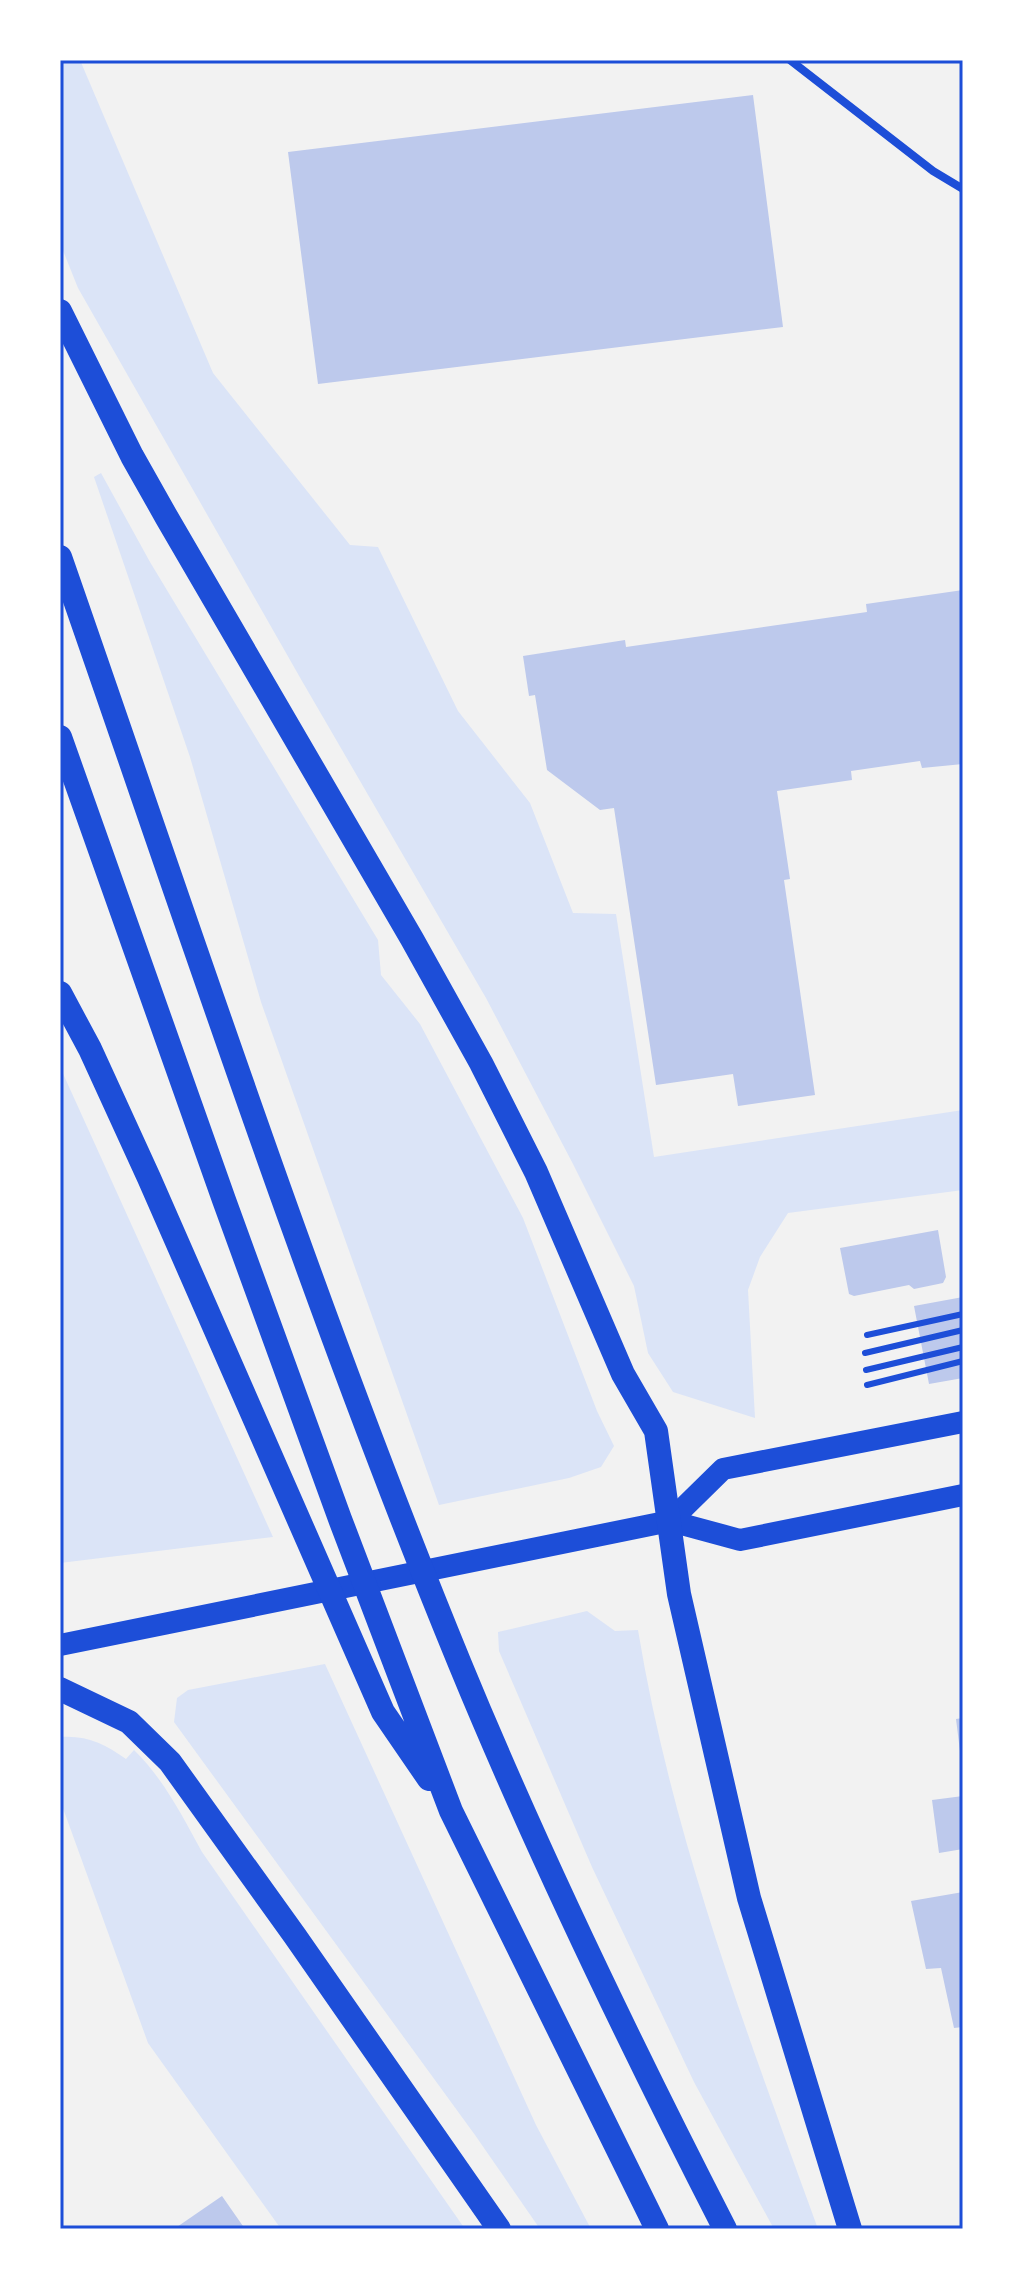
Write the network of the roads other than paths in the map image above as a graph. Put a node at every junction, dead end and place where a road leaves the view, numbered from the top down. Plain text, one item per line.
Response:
1 (790, 60) edge
2 (963, 189) edge
3 (60, 311) edge
4 (60, 557) edge
5 (60, 737) edge
6 (60, 993) edge
7 (963, 1314) edge
8 (963, 1330) edge
9 (867, 1335) dead end
10 (963, 1347) edge
11 (865, 1353) dead end
12 (963, 1361) edge
13 (866, 1370) dead end
14 (867, 1385) dead end
15 (963, 1422) edge
16 (963, 1495) edge
17 (670, 1521) junction
18 (60, 1645) edge
19 (60, 1689) edge
20 (451, 1811) junction
21 (499, 2229) edge
22 (657, 2229) edge
23 (725, 2229) edge
24 (850, 2229) edge

1 - 2 street
3 - 17 highway
4 - 23 highway
5 - 20 highway
6 - 20 highway
7 - 9 lane
8 - 11 lane
10 - 13 lane
12 - 14 lane
15 - 17 highway
16 - 17 highway
17 - 18 highway
17 - 24 highway
19 - 21 highway
20 - 22 highway

